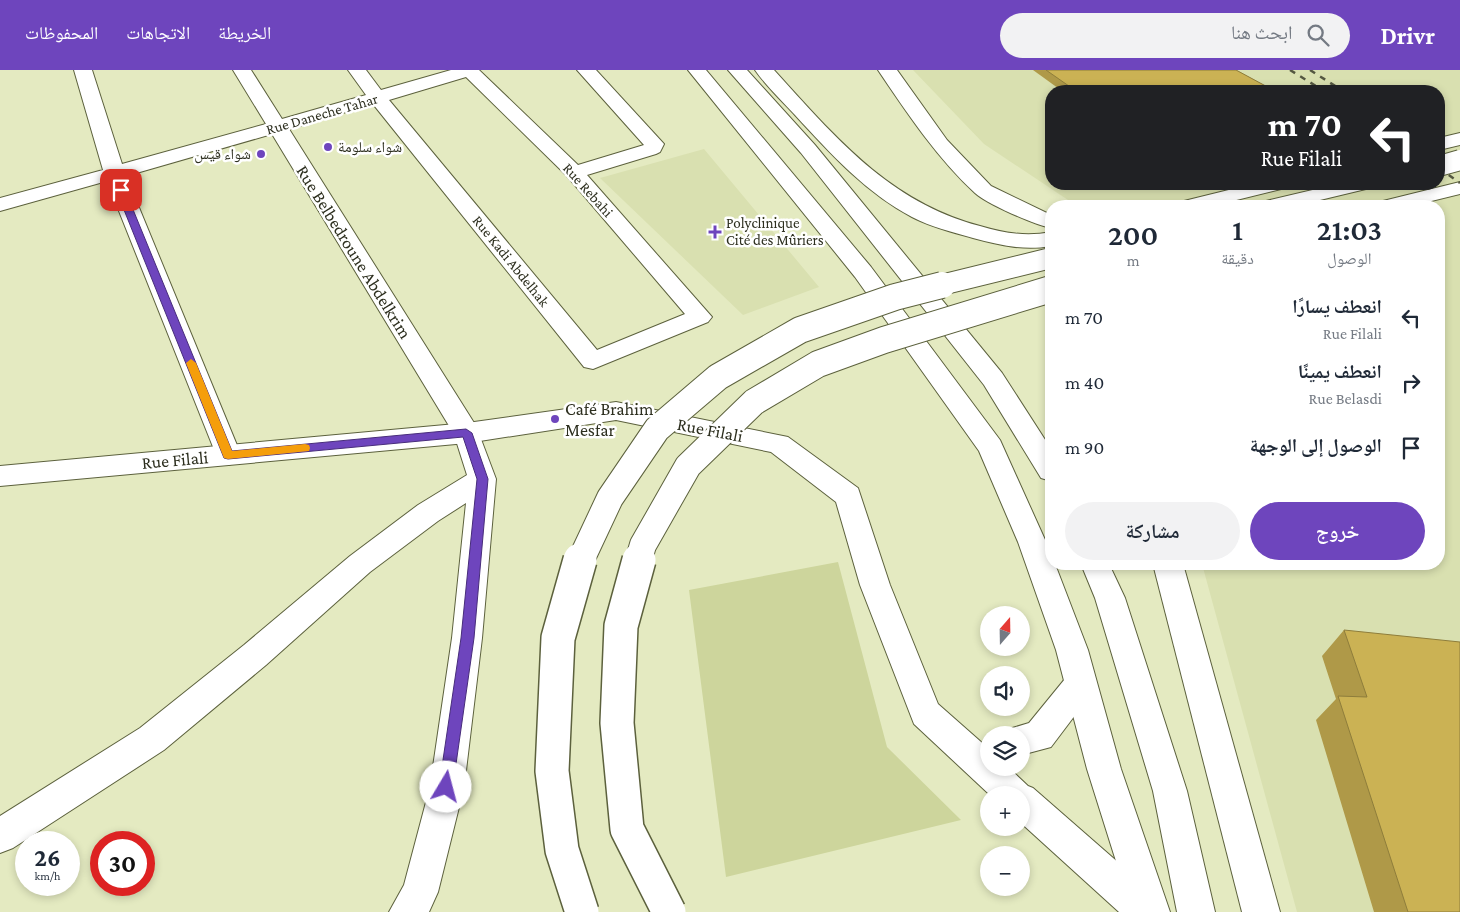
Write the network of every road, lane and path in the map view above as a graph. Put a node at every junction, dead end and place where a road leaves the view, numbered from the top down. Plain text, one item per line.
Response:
1 (83, 70) edge
2 (242, 70) edge
3 (357, 70) edge
4 (469, 70) edge
5 (586, 70) edge
6 (697, 70) edge
7 (737, 70) edge
8 (764, 70) edge
9 (887, 70) edge
10 (377, 97) junction
11 (276, 127) junction
12 (1460, 138) edge
13 (1445, 142) edge
14 (1460, 160) edge
15 (1445, 164) edge
16 (114, 172) junction
17 (574, 172) junction
18 (1460, 188) edge
19 (1253, 190) edge
20 (1337, 190) edge
21 (1212, 200) edge
22 (1295, 200) edge
23 (1411, 200) edge
24 (0, 205) edge
25 (1045, 220) edge
26 (1045, 241) edge
27 (1045, 260) edge
28 (1045, 291) edge
29 (700, 317) joint
30 (466, 433) junction
31 (228, 455) junction
32 (1045, 461) edge
33 (0, 476) edge
34 (482, 479) junction
35 (1098, 570) edge
36 (1170, 570) edge
37 (1080, 684) junction
38 (1030, 738) edge
39 (979, 749) edge
40 (1009, 786) edge
41 (1030, 808) edge
42 (0, 836) edge
43 (1258, 900) edge
44 (408, 912) edge
45 (582, 912) edge
46 (669, 912) edge
47 (1147, 912) edge
48 (1151, 912) edge
49 (1196, 912) edge

1 - 16 street
2 - 11 street, Rue Belbedroune Abdelkrim
3 - 10 street, Rue Kadi Abdelhak
4 - 10 street, Rue Daneche Tahar
4 - 17 street, Rue Rebahi
5 - 17 street
6 - 37 street
7 - 32 street
8 - 26 street
9 - 25 street
10 - 11 street, Rue Daneche Tahar
10 - 29 street, Rue Kadi Abdelhak
11 - 16 street, Rue Daneche Tahar
11 - 30 street, Rue Belbedroune Abdelkrim
12 - 13 street
14 - 15 street, bridge
16 - 24 street, Rue Daneche Tahar
16 - 31 street
17 - 29 street, Rue Rebahi
18 - 23 street
19 - 21 street
20 - 22 street
27 - 45 street, bridge
28 - 46 street, bridge
30 - 31 street, Rue Filali
30 - 34 street, Rue Belbedroune Abdelkrim
30 - 39 street, Rue Filali
31 - 33 street, Rue Filali
34 - 42 street
34 - 44 street
35 - 49 street
36 - 43 street
37 - 38 street
37 - 48 street
39 - 40 street, Rue Filali
41 - 47 street

